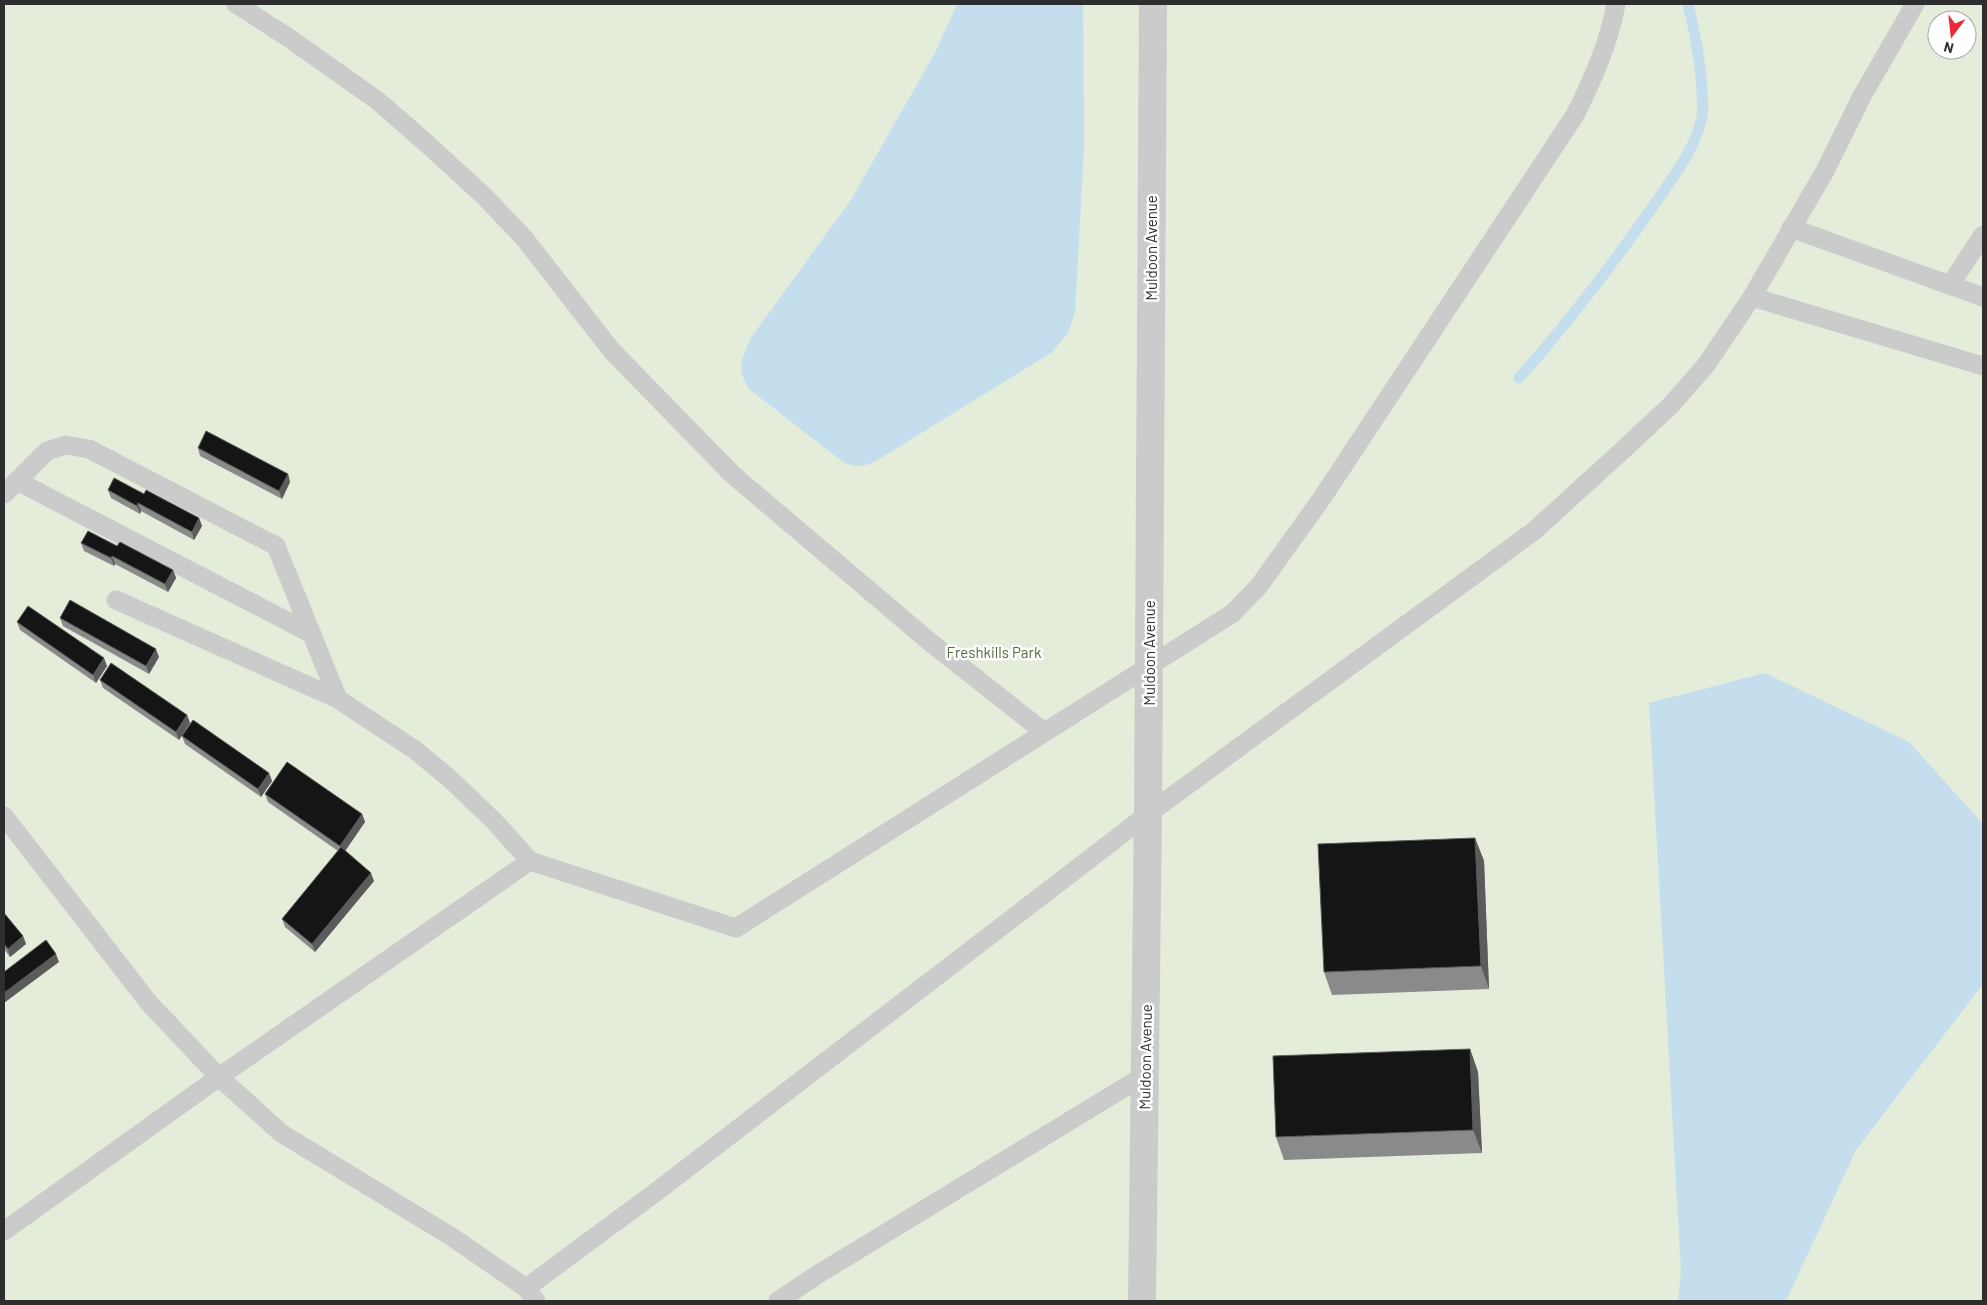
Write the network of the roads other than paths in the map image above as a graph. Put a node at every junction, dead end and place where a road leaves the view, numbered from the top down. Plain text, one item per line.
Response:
1 (236, 4) edge
2 (1153, 4) edge
3 (1616, 4) edge
4 (1915, 4) edge
5 (1791, 228) junction
6 (1983, 235) edge
7 (1950, 285) junction
8 (1752, 297) junction
9 (1983, 297) edge
10 (1983, 366) edge
11 (17, 481) junction
12 (4, 494) edge
13 (116, 600) dead end
14 (312, 634) junction
15 (1149, 665) junction
16 (338, 700) junction
17 (1044, 732) junction
18 (1148, 814) junction
19 (4, 816) edge
20 (530, 861) junction
21 (1145, 1075) junction
22 (219, 1077) junction
23 (4, 1231) edge
24 (531, 1294) edge
25 (778, 1301) edge
26 (1142, 1301) edge

1 - 17 lane
2 - 15 street, Muldoon Avenue
3 - 15 lane
4 - 5 lane
5 - 7 lane
5 - 8 lane
6 - 7 lane
7 - 9 lane
8 - 10 lane
8 - 18 lane
11 - 12 lane
11 - 14 lane
11 - 14 lane
13 - 16 lane
14 - 16 lane
15 - 17 lane
15 - 18 street, Muldoon Avenue
16 - 20 lane
17 - 20 lane
18 - 21 street, Muldoon Avenue
18 - 24 lane
19 - 22 lane
20 - 22 lane
21 - 25 lane
21 - 26 street, Muldoon Avenue
22 - 23 lane
22 - 24 lane

